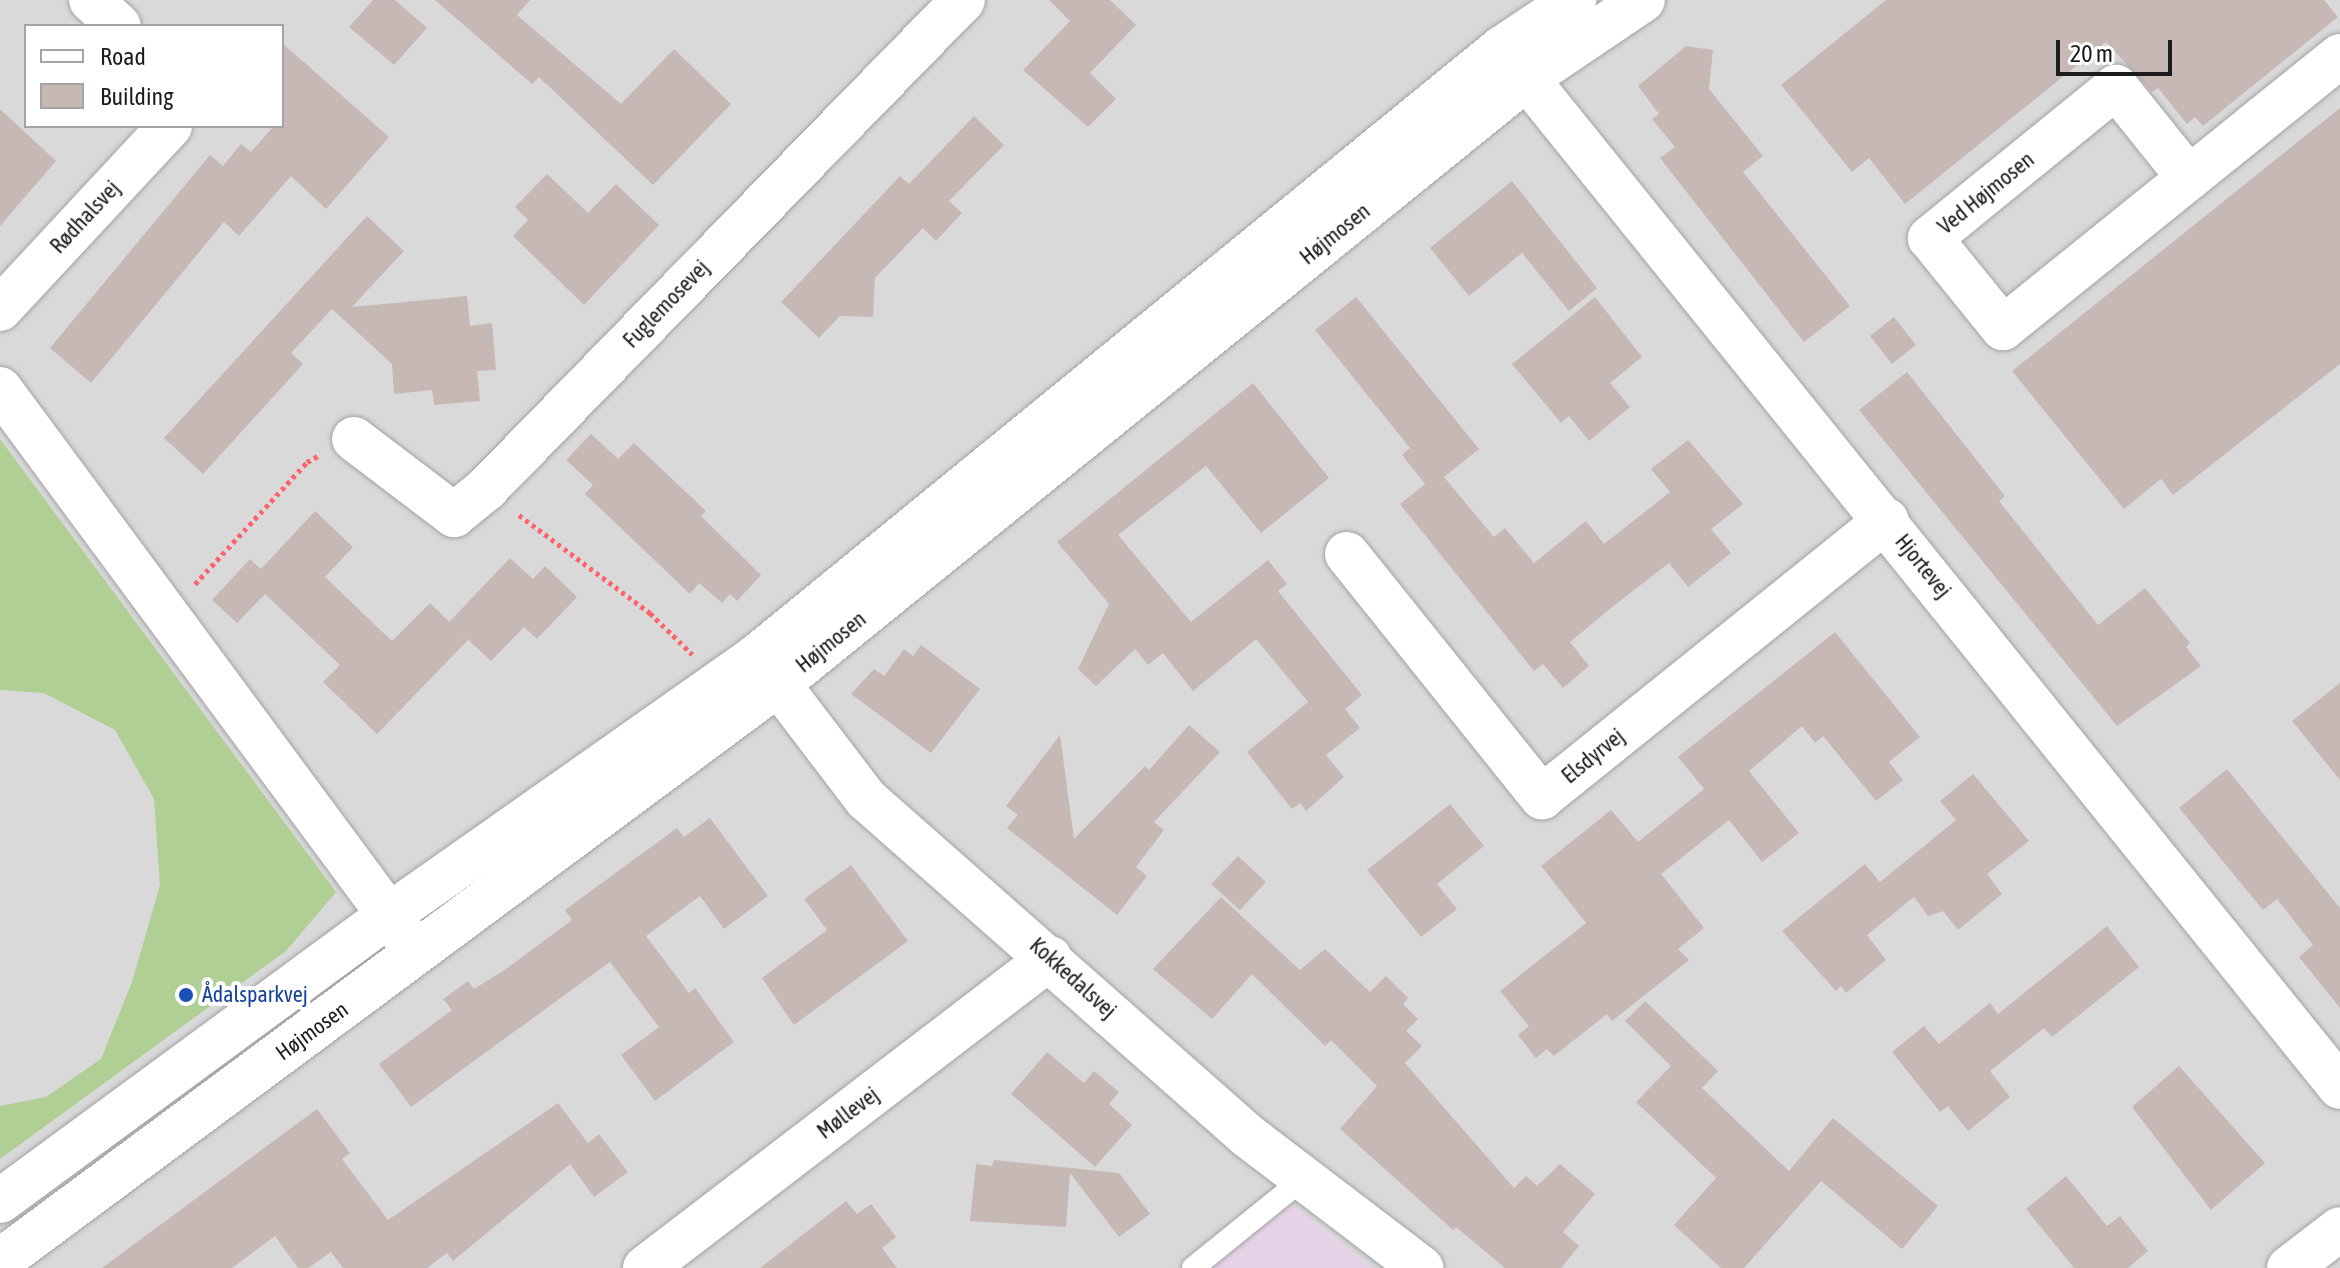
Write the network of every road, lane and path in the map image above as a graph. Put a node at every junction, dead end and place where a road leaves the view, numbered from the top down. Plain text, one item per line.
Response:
1 (91, 0) edge
2 (963, 0) edge
3 (1574, 0) edge
4 (1643, 0) edge
5 (117, 24) edge
6 (2340, 56) edge
7 (1514, 64) junction
8 (168, 128) edge
9 (2189, 178) junction
10 (0, 309) edge
11 (0, 389) edge
12 (354, 439) joint
13 (486, 489) junction
14 (1886, 520) junction
15 (1347, 554) dead end
16 (164, 610) junction
17 (753, 674) junction
18 (389, 915) junction
19 (417, 953) junction
20 (1050, 958) junction
21 (2340, 1087) edge
22 (1304, 1178) junction
23 (0, 1201) edge
24 (2340, 1229) edge
25 (0, 1261) edge
26 (645, 1268) edge
27 (1193, 1268) edge
28 (1421, 1268) edge
29 (2289, 1268) edge

1 - 5 street
2 - 13 street, Fuglemosevej
3 - 7 street, Højmosen
4 - 7 street, Højmosen
6 - 9 street, Ved Højmosen
7 - 14 street, Hjortevej
7 - 17 street, Højmosen
8 - 10 street, Rødhalsvej
9 - 9 street, Ved Højmosen
11 - 16 street
12 - 13 street, Fuglemosevej
12 - 16 path
13 - 17 path
14 - 15 street, Elsdyrvej
14 - 21 street, Hjortevej
16 - 18 street
17 - 18 street, Højmosen
17 - 19 street, Højmosen
17 - 20 street, Kokkedalsvej
18 - 19 street
18 - 23 street, Højmosen
19 - 25 street, Højmosen
20 - 22 street, Kokkedalsvej
20 - 26 street, Møllevej
22 - 27 lane
22 - 28 street, Kokkedalsvej
24 - 29 street

